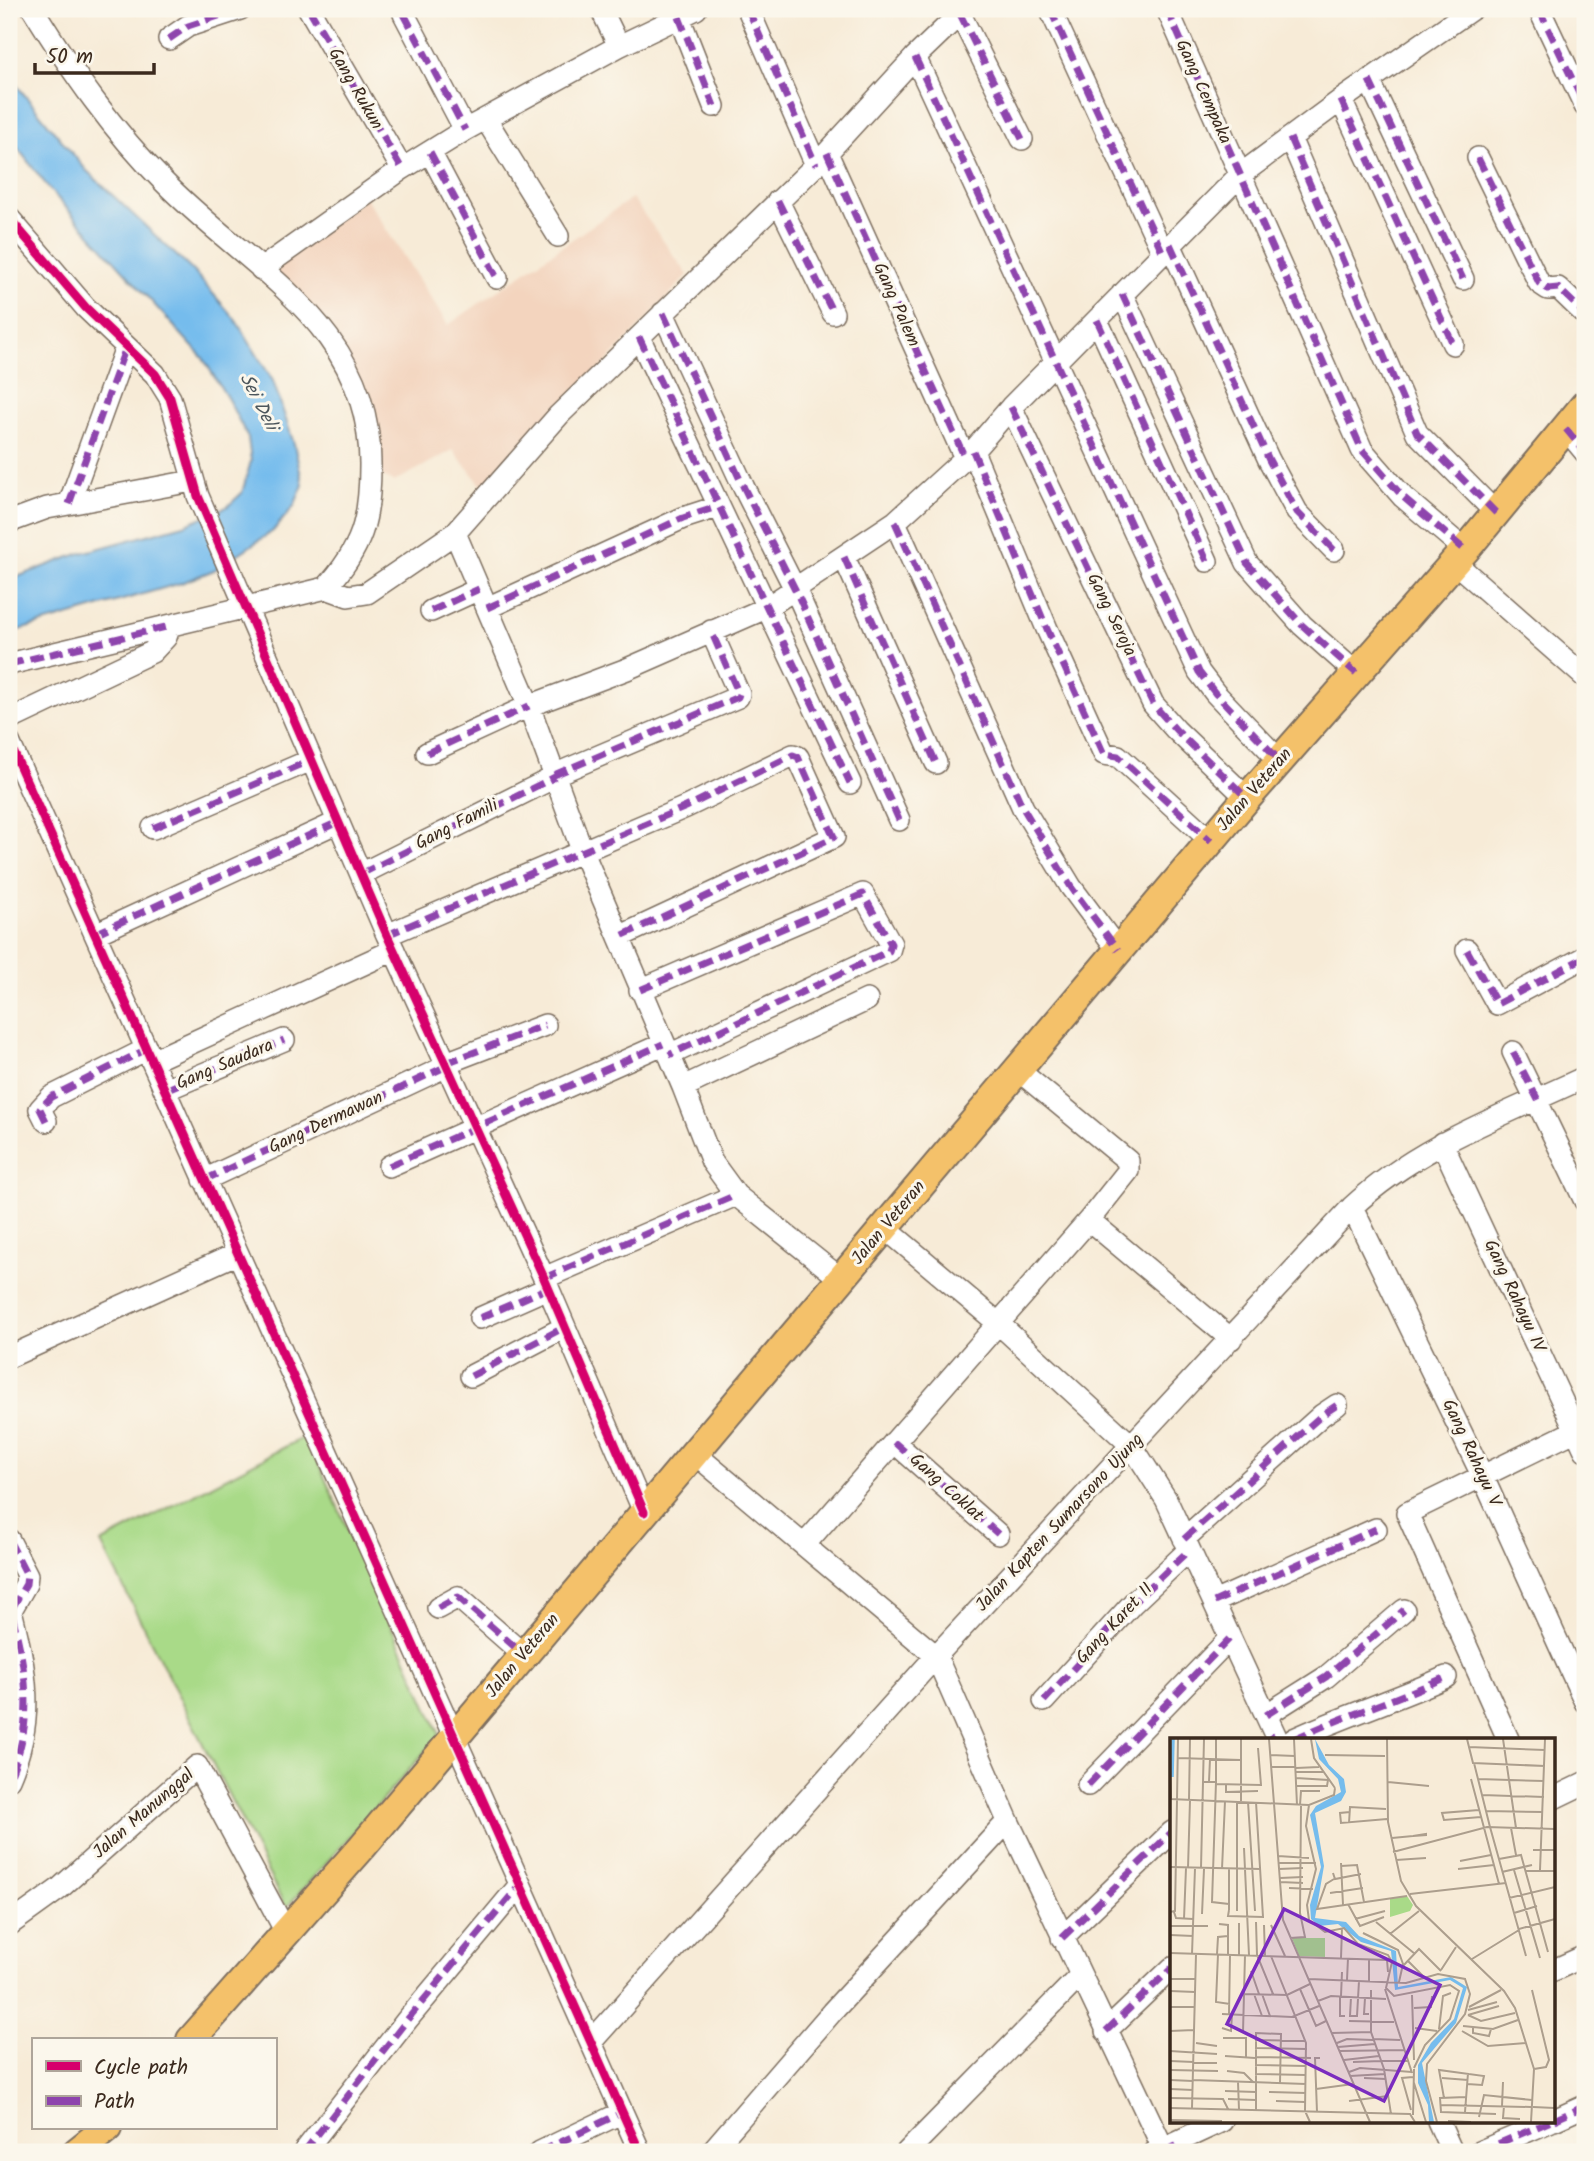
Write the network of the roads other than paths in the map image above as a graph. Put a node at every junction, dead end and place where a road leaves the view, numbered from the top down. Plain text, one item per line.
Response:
1 (33, 9) edge
2 (240, 9) edge
3 (309, 9) edge
4 (601, 9) edge
5 (748, 9) edge
6 (1050, 9) edge
7 (1167, 9) edge
8 (1472, 9) edge
9 (1539, 9) edge
10 (963, 11) edge
11 (688, 13) edge
12 (404, 14) dead end
13 (169, 39) dead end
14 (619, 46) junction
15 (915, 57) junction
16 (1369, 80) junction
17 (1341, 100) junction
18 (714, 106) dead end
19 (1585, 106) edge
20 (487, 121) junction
21 (465, 130) junction
22 (1290, 138) junction
23 (1022, 139) dead end
24 (430, 152) junction
25 (1478, 158) dead end
26 (821, 159) junction
27 (402, 169) junction
28 (1240, 175) junction
29 (778, 201) junction
30 (9, 218) edge
31 (558, 236) dead end
32 (1166, 247) junction
33 (261, 269) junction
34 (497, 278) dead end
35 (1463, 279) dead end
36 (1122, 294) junction
37 (663, 313) junction
38 (833, 313) dead end
39 (1585, 314) edge
40 (1097, 320) junction
41 (639, 337) junction
42 (1453, 344) dead end
43 (126, 347) junction
44 (1055, 364) junction
45 (1585, 405) edge
46 (1011, 407) junction
47 (1566, 429) junction
48 (1585, 452) edge
49 (969, 455) junction
50 (195, 489) junction
51 (69, 504) junction
52 (717, 507) junction
53 (1496, 513) junction
54 (9, 522) edge
55 (895, 522) junction
56 (455, 533) junction
57 (1334, 550) dead end
58 (1459, 556) junction
59 (844, 557) junction
60 (1206, 561) dead end
61 (326, 588) junction
62 (796, 591) junction
63 (483, 598) junction
64 (248, 608) junction
65 (766, 608) junction
66 (431, 611) dead end
67 (170, 626) junction
68 (711, 631) junction
69 (9, 664) edge
70 (1356, 673) junction
71 (1585, 677) edge
72 (529, 706) junction
73 (9, 720) edge
74 (9, 741) edge
75 (427, 753) dead end
76 (311, 760) junction
77 (1280, 761) junction
78 (936, 763) dead end
79 (555, 776) junction
80 (850, 783) dead end
81 (1247, 798) junction
82 (899, 820) dead end
83 (338, 822) junction
84 (153, 828) dead end
85 (1211, 841) junction
86 (583, 850) junction
87 (360, 874) junction
88 (95, 934) junction
89 (619, 937) junction
90 (391, 943) junction
91 (1118, 950) junction
92 (1467, 950) dead end
93 (1585, 957) edge
94 (640, 990) junction
95 (867, 1000) dead end
96 (545, 1025) dead end
97 (284, 1040) dead end
98 (666, 1049) junction
99 (1513, 1052) dead end
100 (150, 1055) junction
101 (447, 1064) junction
102 (1018, 1070) junction
103 (1585, 1077) edge
104 (683, 1087) junction
105 (165, 1090) junction
106 (1538, 1100) junction
107 (46, 1121) dead end
108 (475, 1129) junction
109 (1442, 1143) junction
110 (389, 1166) dead end
111 (205, 1180) junction
112 (736, 1195) junction
113 (1585, 1201) edge
114 (1352, 1207) junction
115 (1089, 1220) junction
116 (885, 1228) junction
117 (236, 1254) junction
118 (841, 1279) junction
119 (546, 1283) junction
120 (480, 1318) dead end
121 (999, 1323) junction
122 (565, 1327) junction
123 (1231, 1339) junction
124 (9, 1357) edge
125 (471, 1376) dead end
126 (1337, 1405) dead end
127 (1581, 1428) edge
128 (894, 1442) junction
129 (1132, 1446) junction
130 (1585, 1450) edge
131 (694, 1453) junction
132 (1482, 1475) junction
133 (644, 1512) junction
134 (1376, 1529) dead end
135 (998, 1535) dead end
136 (9, 1540) edge
137 (805, 1544) junction
138 (1186, 1545) junction
139 (1214, 1602) junction
140 (438, 1608) dead end
141 (1404, 1610) dead end
142 (1230, 1638) junction
143 (524, 1655) junction
144 (936, 1656) junction
145 (1446, 1677) dead end
146 (1044, 1701) dead end
147 (1585, 1702) edge
148 (1266, 1715) junction
149 (1279, 1738) edge
150 (1507, 1738) edge
151 (453, 1740) junction
152 (9, 1779) edge
153 (1585, 1783) edge
154 (1088, 1785) dead end
155 (1556, 1797) edge
156 (1008, 1821) junction
157 (1170, 1834) edge
158 (519, 1885) junction
159 (9, 1925) edge
160 (287, 1934) junction
161 (1062, 1937) junction
162 (1585, 1956) edge
163 (1556, 1969) edge
164 (1170, 1970) edge
165 (1080, 1976) junction
166 (1106, 2031) junction
167 (193, 2038) edge
168 (591, 2042) junction
169 (1585, 2106) edge
170 (621, 2113) junction
171 (1556, 2118) edge
172 (1220, 2122) edge
173 (1438, 2122) edge
174 (1547, 2122) edge
175 (104, 2130) edge
176 (1167, 2149) edge
177 (77, 2152) edge
178 (304, 2152) edge
179 (540, 2152) edge
180 (640, 2152) edge
181 (711, 2152) edge
182 (907, 2152) edge
183 (1452, 2152) edge
184 (1479, 2152) edge

1 - 33 street
2 - 13 street
3 - 27 street, Gang Rukun
4 - 14 street
5 - 26 street, Gang Palem
6 - 32 street
7 - 28 street, Gang Cempaka
8 - 16 street
9 - 19 street
10 - 15 street
10 - 23 street
11 - 14 street
11 - 18 street
12 - 21 street
14 - 20 street
15 - 26 street
15 - 44 street
16 - 17 street
16 - 35 street
17 - 22 street
17 - 42 street
20 - 21 street
20 - 31 street
21 - 24 street
22 - 28 street
22 - 53 street
24 - 27 street
24 - 34 street
25 - 39 street
26 - 29 street
26 - 49 street, Gang Palem
27 - 33 street
28 - 32 street
28 - 58 street, Gang Cempaka
29 - 37 street
29 - 38 street
30 - 43 street
32 - 36 street
32 - 57 street
33 - 61 street
36 - 40 street
36 - 70 street
37 - 41 street
37 - 62 street
40 - 44 street
40 - 60 street
41 - 52 street
41 - 56 street
43 - 50 street
43 - 51 street
44 - 46 street
44 - 77 street
45 - 47 main road, Jalan Veteran
46 - 49 street
46 - 81 street, Gang Seroja
47 - 48 street
47 - 53 main road, Jalan Veteran
49 - 55 street
49 - 85 street, Gang Palem
50 - 51 street
50 - 64 street
51 - 54 street
52 - 63 street
52 - 65 street
53 - 58 main road, Jalan Veteran
55 - 59 street
55 - 91 street
56 - 61 street
56 - 63 street
58 - 70 main road, Jalan Veteran
58 - 71 street, Gang Cempaka
59 - 62 street
59 - 78 street
61 - 64 street
62 - 65 street
62 - 82 street
63 - 66 street
63 - 72 street
64 - 67 street
64 - 76 street
65 - 68 street
65 - 80 street
67 - 69 street
67 - 73 street
68 - 72 street
68 - 79 street, Gang Famili
70 - 77 main road, Jalan Veteran
72 - 75 street
72 - 79 street
74 - 88 street
76 - 83 street
76 - 84 street
77 - 81 main road, Jalan Veteran
79 - 86 street
79 - 87 street, Gang Famili
81 - 85 main road, Jalan Veteran
83 - 87 street
83 - 88 street
85 - 91 main road, Jalan Veteran
86 - 89 street
86 - 89 street
86 - 90 street
87 - 90 street
88 - 100 street
89 - 94 street
90 - 100 street
90 - 101 street
91 - 102 main road, Jalan Veteran
92 - 93 street
94 - 98 street
94 - 98 street
95 - 104 street
96 - 101 street, Gang Dermawan
97 - 105 street, Gang Saudara
98 - 104 street
98 - 108 street
99 - 106 street
100 - 105 street
100 - 107 street
101 - 108 street
101 - 111 street, Gang Dermawan
102 - 115 street
102 - 116 main road, Jalan Veteran
103 - 106 street, Jalan Kapten Sumarsono Ujung
104 - 112 street
105 - 111 street
106 - 109 street, Jalan Kapten Sumarsono Ujung
106 - 113 street
108 - 110 street
108 - 119 street
109 - 114 street, Jalan Kapten Sumarsono Ujung
109 - 127 street, Gang Rahayu IV
111 - 117 street
112 - 118 street
112 - 119 street
114 - 123 street, Jalan Kapten Sumarsono Ujung
114 - 132 street, Gang Rahayu V
115 - 121 street
115 - 123 street
116 - 118 main road, Jalan Veteran
116 - 121 street
117 - 124 street
117 - 151 street
118 - 131 main road, Jalan Veteran
119 - 120 street
119 - 122 street
121 - 128 street
121 - 129 street
122 - 125 street
122 - 133 street
123 - 129 street, Jalan Kapten Sumarsono Ujung
126 - 138 street, Gang Karet II
127 - 130 street, Gang Rahayu IV
127 - 132 street
128 - 135 street, Gang Coklat
128 - 137 street
129 - 138 street
129 - 144 street, Jalan Kapten Sumarsono Ujung
131 - 133 main road, Jalan Veteran
131 - 137 street
132 - 147 street, Gang Rahayu V
132 - 150 street
133 - 143 main road, Jalan Veteran
134 - 139 street
136 - 152 street
137 - 144 street
138 - 139 street
138 - 146 street, Gang Karet II
139 - 142 street
140 - 143 street
141 - 148 street
142 - 148 street
142 - 154 street
143 - 151 main road, Jalan Veteran
144 - 156 street
144 - 168 street, Jalan Kapten Sumarsono Ujung
145 - 149 street
148 - 149 street
151 - 158 street
151 - 160 main road, Jalan Veteran
153 - 155 street
156 - 161 street
156 - 181 street
157 - 161 street
158 - 168 street
158 - 178 street
159 - 160 street, Jalan Manunggal
160 - 167 main road, Jalan Veteran
161 - 165 street
162 - 163 street
164 - 166 street
165 - 166 street
165 - 182 street
166 - 176 street
168 - 170 street
169 - 171 street
170 - 179 street
170 - 180 street
172 - 176 street
173 - 183 street
174 - 184 street
175 - 177 main road

